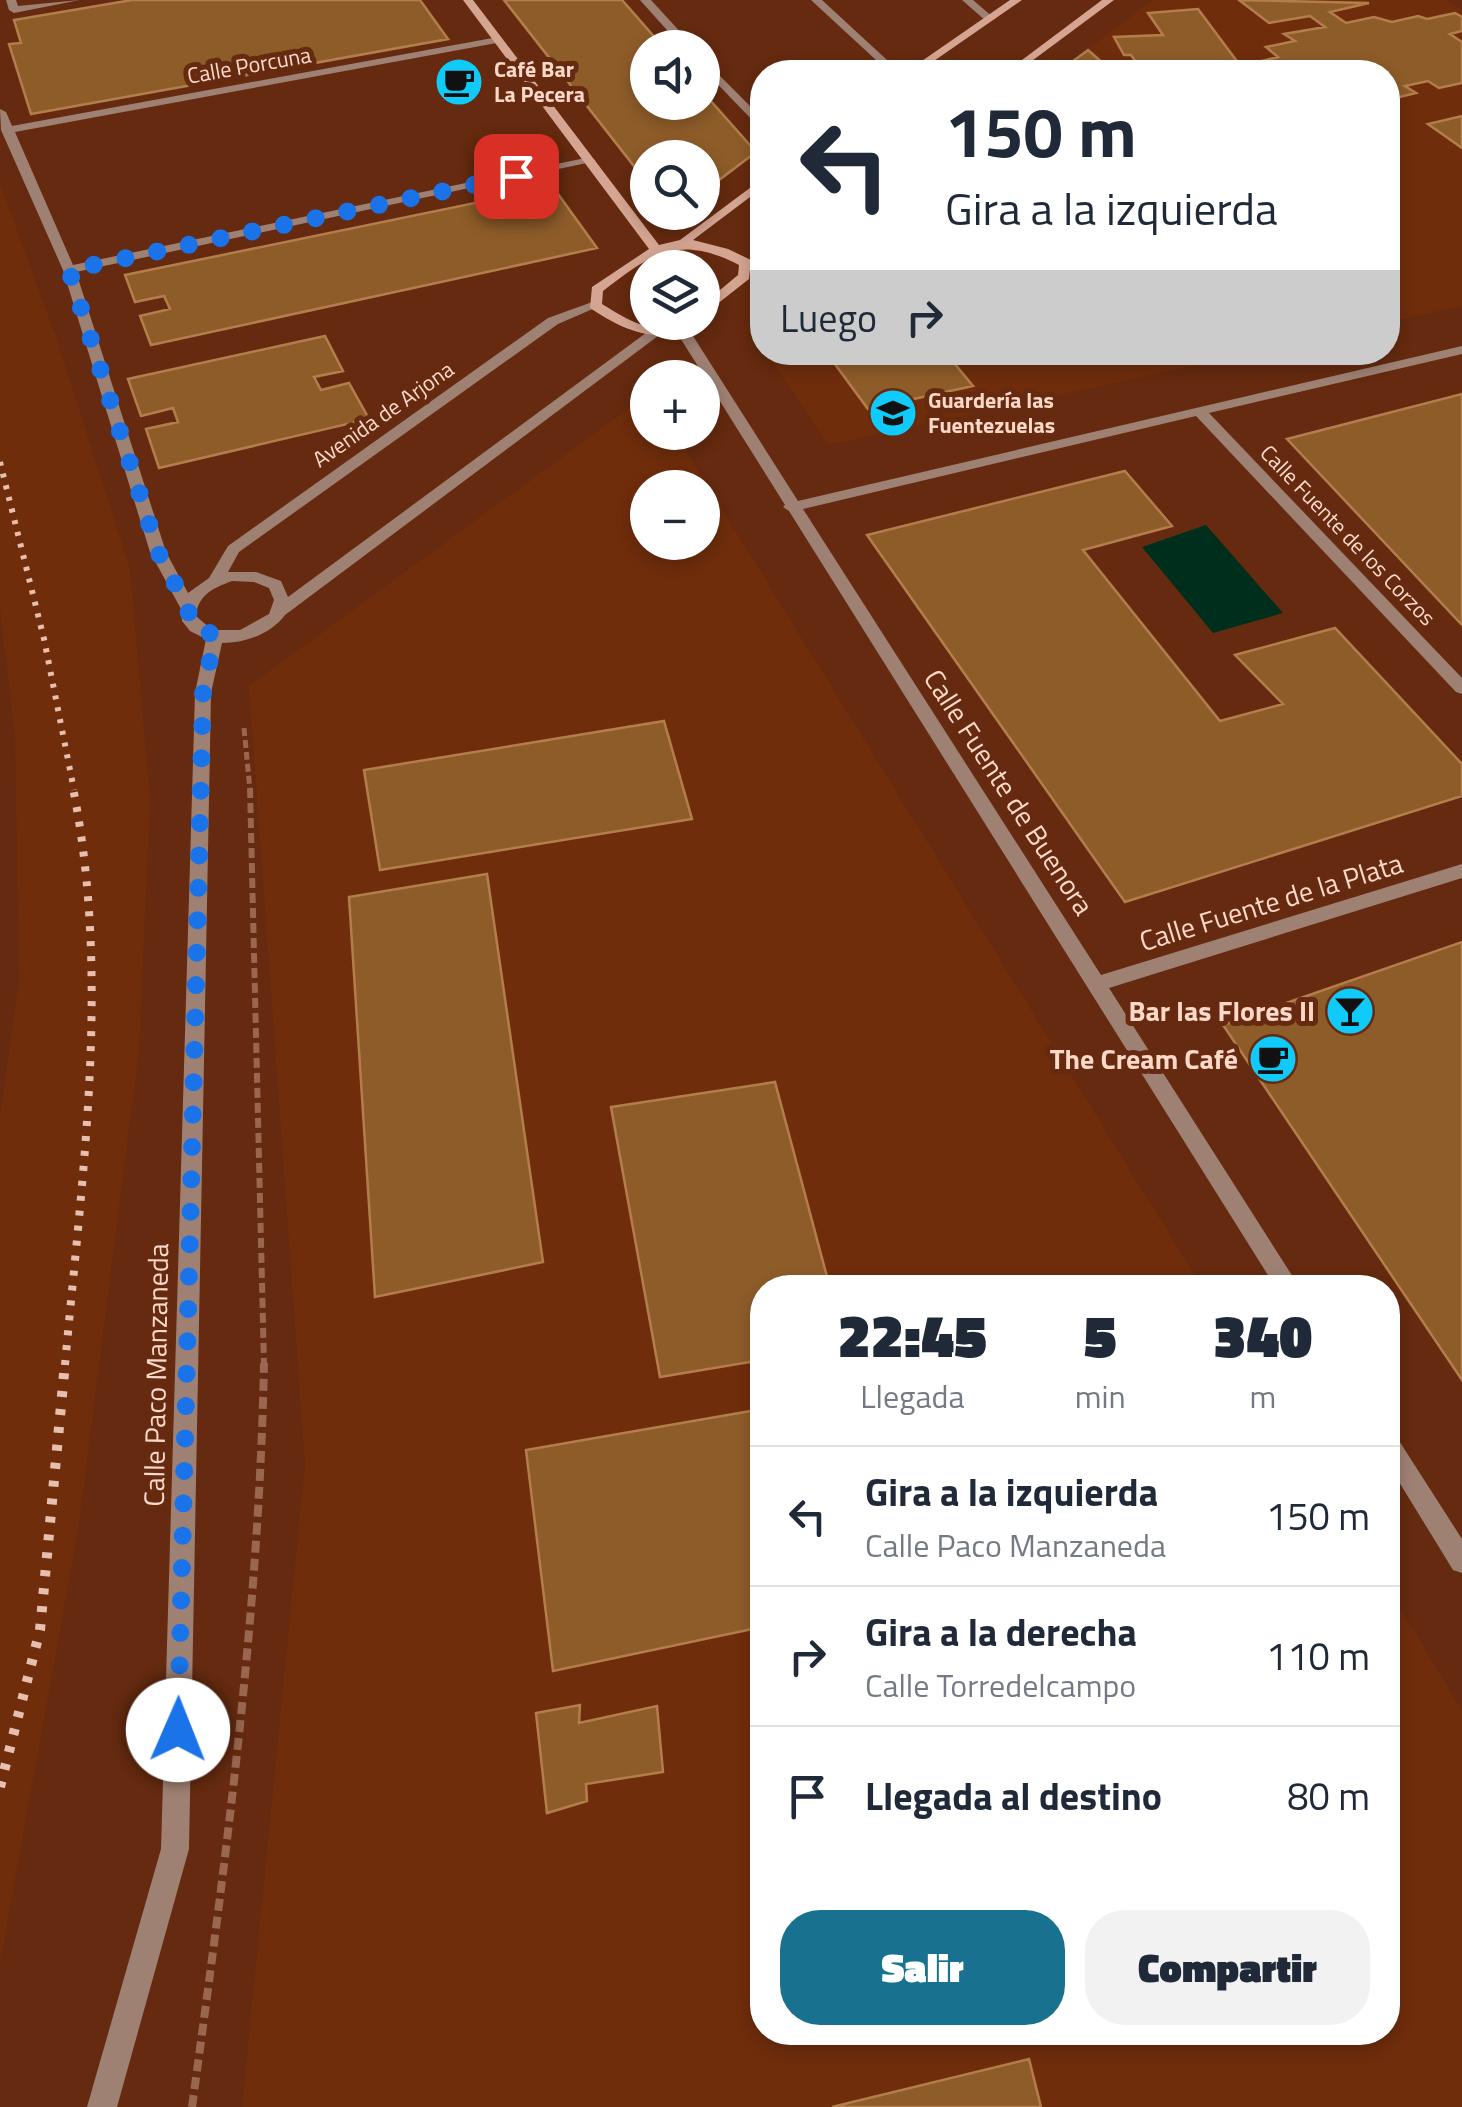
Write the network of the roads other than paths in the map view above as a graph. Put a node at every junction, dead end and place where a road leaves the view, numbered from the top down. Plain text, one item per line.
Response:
1 (75, 0) edge
2 (468, 0) edge
3 (645, 0) edge
4 (816, 0) edge
5 (968, 0) edge
6 (1018, 0) edge
7 (1109, 0) edge
8 (12, 5) edge
9 (990, 19) junction
10 (673, 30) edge
11 (498, 40) junction
12 (882, 60) edge
13 (929, 60) edge
14 (1027, 60) edge
15 (720, 80) edge
16 (750, 111) edge
17 (0, 112) edge
18 (6, 130) junction
19 (590, 161) junction
20 (750, 192) edge
21 (686, 240) junction
22 (656, 249) junction
23 (750, 260) edge
24 (746, 262) junction
25 (69, 270) junction
26 (720, 297) edge
27 (596, 305) junction
28 (630, 326) edge
29 (646, 340) edge
30 (694, 340) edge
31 (1462, 350) edge
32 (1201, 414) junction
33 (791, 507) junction
34 (215, 581) junction
35 (188, 608) junction
36 (280, 611) junction
37 (215, 636) junction
38 (1462, 688) edge
39 (1462, 871) edge
40 (1097, 984) junction
41 (1281, 1275) edge
42 (1400, 1463) edge
43 (1462, 1561) edge
44 (102, 2107) edge

1 - 8 street
2 - 11 street
3 - 10 street
4 - 12 street
5 - 9 street
6 - 9 street
7 - 14 street
9 - 13 street
11 - 18 street, Calle Porcuna
11 - 19 street
15 - 16 street
17 - 18 street
18 - 25 street
19 - 22 street
19 - 25 street
20 - 21 street
21 - 22 street
21 - 24 street
22 - 27 street
23 - 24 street
24 - 26 street
25 - 35 street
27 - 28 street
27 - 34 street, Avenida de Arjona
29 - 36 street
30 - 33 street, Calle Fuente de Buenora
31 - 32 street
32 - 33 street
32 - 38 street, Calle Fuente de los Corzos
33 - 40 street, Calle Fuente de Buenora
34 - 35 street
34 - 36 street
35 - 37 street
36 - 37 street
37 - 44 street, Calle Paco Manzaneda
39 - 40 street, Calle Fuente de la Plata
40 - 41 street, Calle Fuente de Buenora
42 - 43 street

